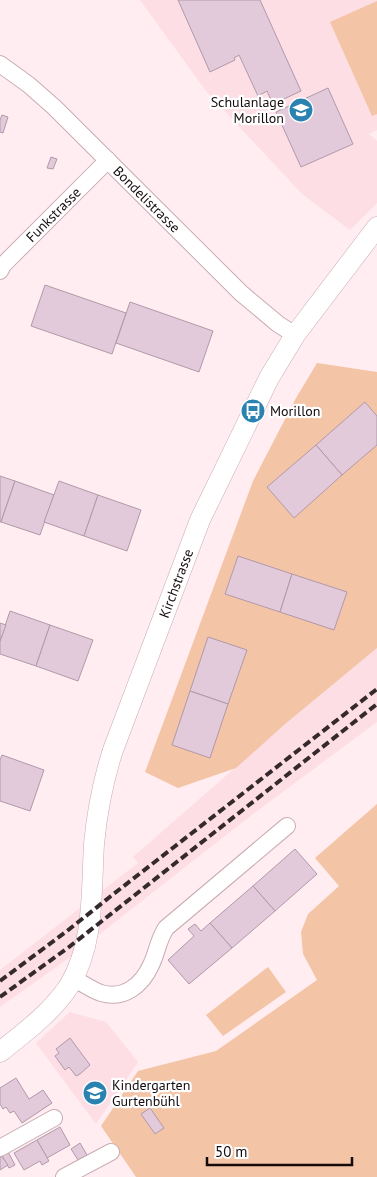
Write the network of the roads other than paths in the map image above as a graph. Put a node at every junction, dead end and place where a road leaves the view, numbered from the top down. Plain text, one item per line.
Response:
1 (0, 64) edge
2 (108, 160) junction
3 (377, 227) edge
4 (0, 271) edge
5 (295, 334) junction
6 (287, 826) dead end
7 (73, 978) junction
8 (0, 1052) edge
9 (54, 1118) dead end
10 (0, 1148) edge
11 (111, 1152) dead end
12 (64, 1177) edge

1 - 2 street, Bondelistrasse
2 - 4 street, Funkstrasse
2 - 5 street, Bondelistrasse
3 - 5 street, Kirchstrasse
5 - 7 street, Kirchstrasse
6 - 7 street
7 - 8 street, Kirchstrasse
9 - 10 street
11 - 12 street

